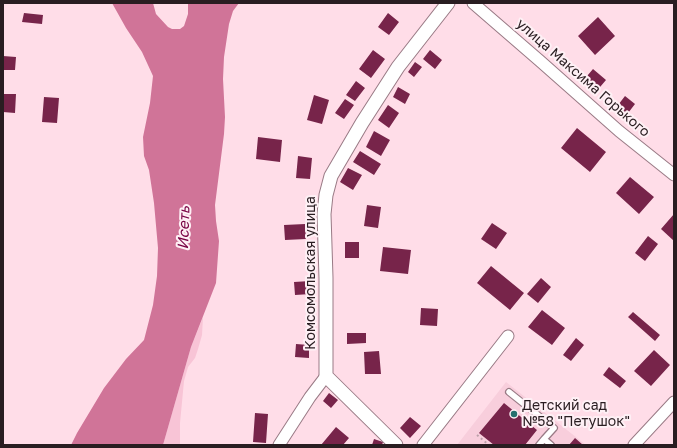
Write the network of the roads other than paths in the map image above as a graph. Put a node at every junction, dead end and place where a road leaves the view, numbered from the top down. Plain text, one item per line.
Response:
1 (448, 3) edge
2 (473, 3) edge
3 (674, 175) edge
4 (508, 336) dead end
5 (326, 376) junction
6 (509, 392) dead end
7 (674, 402) edge
8 (544, 439) junction
9 (279, 445) edge
10 (396, 445) edge
11 (423, 445) edge
12 (539, 445) edge
13 (552, 445) edge
14 (634, 445) edge

1 - 5 street, Комсомольская улица
2 - 3 street, улица Максима Горького
4 - 11 street
5 - 9 street
5 - 10 street
6 - 8 lane
7 - 14 street
8 - 12 lane
8 - 13 lane

